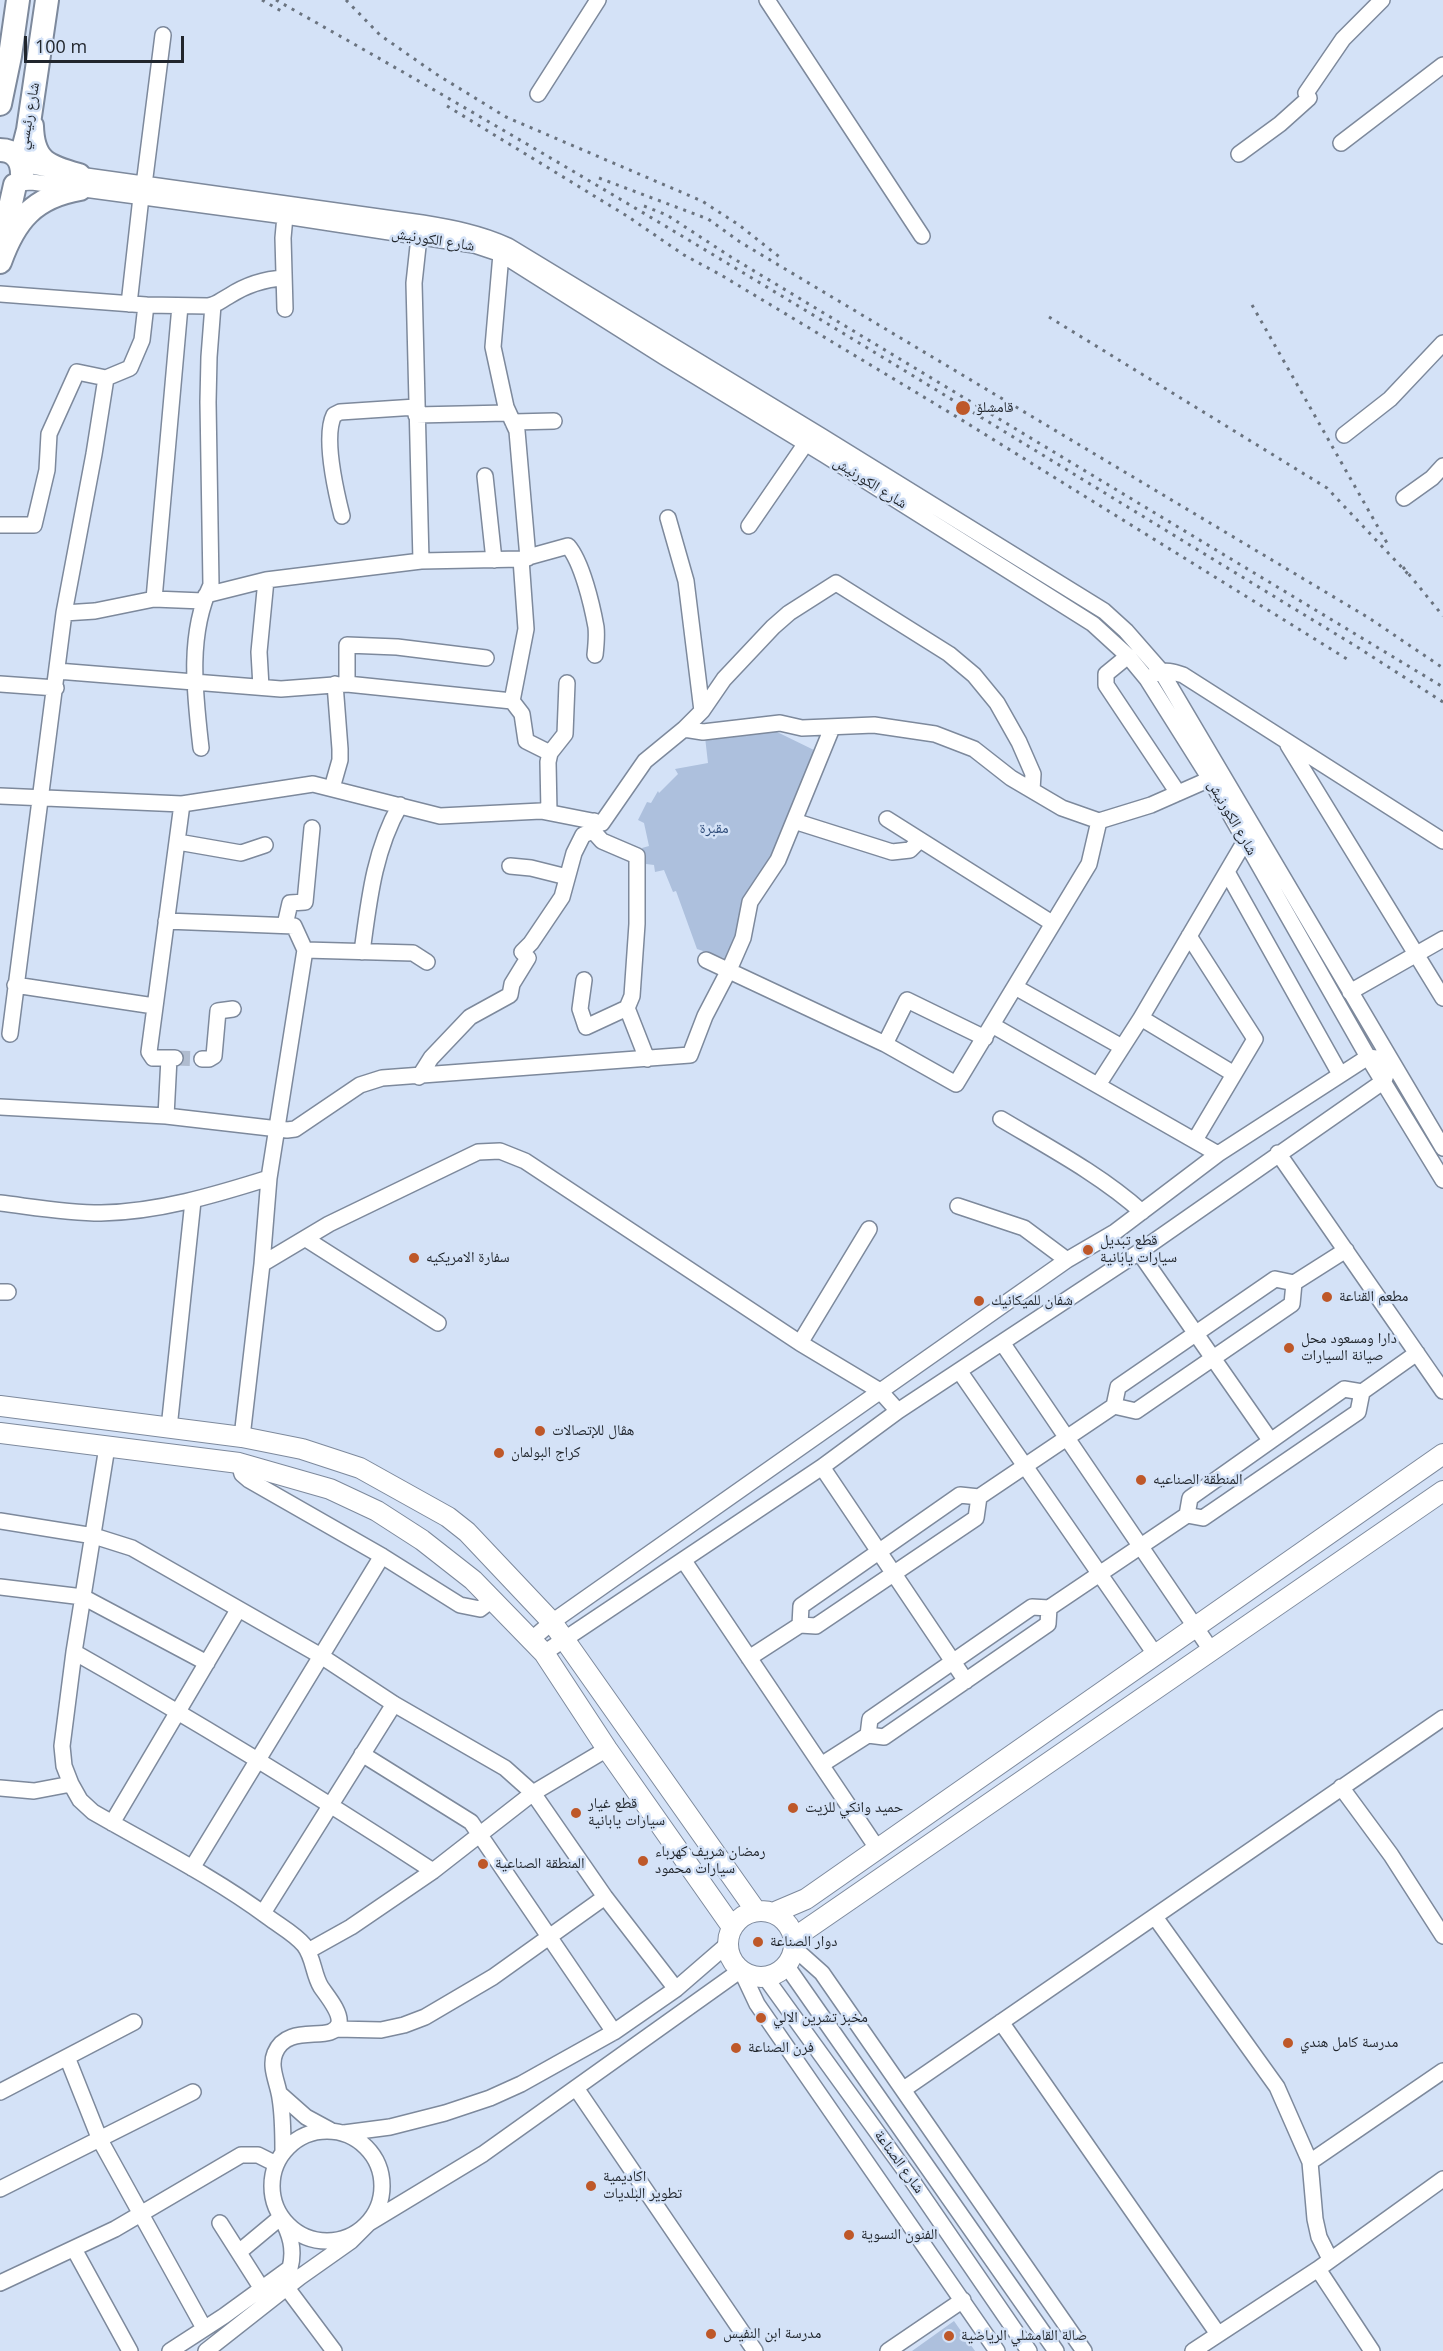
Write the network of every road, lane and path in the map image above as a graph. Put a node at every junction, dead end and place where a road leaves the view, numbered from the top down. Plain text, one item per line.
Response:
1 (18, 0) edge
2 (47, 0) edge
3 (598, 0) edge
4 (767, 0) edge
5 (1382, 0) edge
6 (163, 35) dead end
7 (1443, 65) edge
8 (538, 94) dead end
9 (33, 96) junction
10 (0, 104) edge
11 (1341, 143) dead end
12 (0, 150) edge
13 (1239, 154) dead end
14 (15, 176) edge
15 (79, 182) junction
16 (143, 191) junction
17 (285, 216) junction
18 (366, 223) junction
19 (922, 236) dead end
20 (420, 237) junction
21 (0, 251) edge
22 (501, 254) junction
23 (0, 262) edge
24 (284, 278) junction
25 (0, 294) edge
26 (129, 304) junction
27 (146, 305) junction
28 (213, 305) junction
29 (180, 306) junction
30 (285, 309) dead end
31 (1443, 343) edge
32 (106, 378) junction
33 (416, 411) junction
34 (510, 417) junction
35 (554, 421) dead end
36 (1344, 435) dead end
37 (806, 443) junction
38 (1443, 466) edge
39 (485, 476) dead end
40 (1404, 498) dead end
41 (342, 516) dead end
42 (668, 518) dead end
43 (0, 525) edge
44 (749, 526) dead end
45 (525, 558) junction
46 (494, 560) junction
47 (421, 561) junction
48 (266, 580) junction
49 (205, 598) junction
50 (154, 599) junction
51 (64, 613) junction
52 (595, 655) dead end
53 (1128, 656) junction
54 (486, 658) dead end
55 (57, 671) junction
56 (1154, 675) junction
57 (194, 682) junction
58 (567, 683) dead end
59 (0, 684) edge
60 (341, 684) junction
61 (261, 687) junction
62 (56, 688) junction
63 (512, 701) junction
64 (702, 711) junction
65 (832, 728) junction
66 (684, 729) junction
67 (1286, 741) junction
68 (201, 748) dead end
69 (550, 753) junction
70 (1210, 779) junction
71 (332, 788) junction
72 (1032, 790) junction
73 (1178, 793) junction
74 (0, 796) edge
75 (41, 797) junction
76 (182, 804) junction
77 (400, 805) junction
78 (549, 812) junction
79 (887, 819) dead end
80 (794, 821) junction
81 (1099, 821) junction
82 (593, 826) junction
83 (312, 828) dead end
84 (920, 840) junction
85 (1245, 841) junction
86 (1443, 841) edge
87 (178, 842) junction
88 (265, 845) dead end
89 (510, 866) dead end
90 (1227, 872) junction
91 (567, 878) junction
92 (166, 921) junction
93 (1052, 923) junction
94 (285, 925) junction
95 (1189, 936) junction
96 (1443, 939) edge
97 (305, 950) junction
98 (362, 952) junction
99 (1416, 954) junction
100 (706, 960) dead end
101 (427, 962) dead end
102 (729, 970) junction
103 (585, 980) dead end
104 (15, 985) junction
105 (1015, 987) junction
106 (1350, 992) junction
107 (1443, 998) edge
108 (154, 1006) junction
109 (627, 1008) junction
110 (234, 1009) dead end
111 (1141, 1018) junction
112 (989, 1032) junction
113 (10, 1034) dead end
114 (885, 1044) junction
115 (1122, 1047) junction
116 (1368, 1057) junction
117 (202, 1059) dead end
118 (647, 1059) junction
119 (1391, 1060) junction
120 (1234, 1074) junction
121 (1340, 1074) junction
122 (419, 1077) junction
123 (1384, 1081) junction
124 (1098, 1085) junction
125 (0, 1107) edge
126 (166, 1116) junction
127 (1001, 1119) dead end
128 (278, 1128) junction
129 (1195, 1140) junction
130 (1443, 1148) edge
131 (1278, 1153) junction
132 (1218, 1154) junction
133 (268, 1178) junction
134 (1443, 1180) edge
135 (193, 1201) junction
136 (0, 1203) edge
137 (958, 1206) dead end
138 (1142, 1212) junction
139 (869, 1229) dead end
140 (306, 1239) junction
141 (1346, 1251) junction
142 (1139, 1252) junction
143 (1067, 1260) junction
144 (262, 1264) junction
145 (1294, 1283) junction
146 (438, 1323) dead end
147 (1196, 1334) junction
148 (800, 1343) junction
149 (1003, 1344) junction
150 (1417, 1353) junction
151 (1213, 1358) junction
152 (960, 1372) junction
153 (880, 1391) junction
154 (1443, 1391) edge
155 (1362, 1392) junction
156 (0, 1406) edge
157 (1114, 1406) junction
158 (898, 1411) junction
159 (169, 1428) junction
160 (0, 1432) edge
161 (242, 1437) junction
162 (1067, 1438) junction
163 (1270, 1440) junction
164 (107, 1447) junction
165 (1443, 1454) edge
166 (239, 1462) junction
167 (1025, 1466) junction
168 (822, 1467) junction
169 (1443, 1491) edge
170 (978, 1497) junction
171 (1187, 1515) junction
172 (0, 1521) edge
173 (94, 1536) junction
174 (1140, 1546) junction
175 (879, 1551) junction
176 (382, 1556) junction
177 (684, 1561) junction
178 (894, 1574) junction
179 (1100, 1574) junction
180 (0, 1587) edge
181 (83, 1597) junction
182 (493, 1599) junction
183 (1049, 1608) junction
184 (238, 1610) junction
185 (552, 1622) junction
186 (800, 1625) junction
187 (1195, 1627) junction
188 (563, 1641) junction
189 (537, 1647) junction
190 (1211, 1650) junction
191 (74, 1652) junction
192 (1155, 1654) junction
193 (321, 1656) junction
194 (749, 1658) junction
195 (953, 1661) junction
196 (207, 1663) junction
197 (966, 1681) junction
198 (394, 1704) junction
199 (178, 1711) junction
200 (1443, 1718) edge
201 (868, 1735) junction
202 (607, 1749) junction
203 (362, 1754) junction
204 (258, 1760) junction
205 (822, 1766) junction
206 (70, 1784) junction
207 (1341, 1787) junction
208 (0, 1788) edge
209 (533, 1793) junction
210 (331, 1804) junction
211 (112, 1823) junction
212 (480, 1834) junction
213 (877, 1848) junction
214 (192, 1868) junction
215 (433, 1871) junction
216 (605, 1897) junction
217 (764, 1912) junction
218 (263, 1913) junction
219 (1155, 1917) junction
220 (550, 1936) junction
221 (730, 1936) junction
222 (1443, 1936) edge
223 (791, 1950) junction
224 (308, 1951) junction
225 (741, 1970) junction
226 (765, 1977) junction
227 (676, 1989) junction
228 (134, 2022) dead end
229 (1001, 2022) junction
230 (336, 2029) junction
231 (614, 2032) junction
232 (67, 2057) junction
233 (1443, 2072) edge
234 (576, 2088) junction
235 (904, 2089) junction
236 (0, 2092) edge
237 (193, 2092) dead end
238 (280, 2094) junction
239 (337, 2132) junction
240 (100, 2139) junction
241 (280, 2158) junction
242 (1310, 2162) junction
243 (1443, 2179) edge
244 (0, 2189) edge
245 (140, 2215) junction
246 (281, 2217) junction
247 (220, 2223) dead end
248 (369, 2223) junction
249 (74, 2249) junction
250 (239, 2252) junction
251 (1330, 2259) junction
252 (1318, 2269) junction
253 (0, 2283) edge
254 (287, 2288) junction
255 (262, 2289) junction
256 (963, 2300) junction
257 (204, 2328) junction
258 (1218, 2334) junction
259 (208, 2350) edge
260 (130, 2351) edge
261 (170, 2351) edge
262 (334, 2351) edge
263 (755, 2351) edge
264 (888, 2351) edge
265 (997, 2351) edge
266 (1029, 2351) edge
267 (1056, 2351) edge
268 (1084, 2351) edge
269 (1193, 2351) edge
270 (1372, 2351) edge

1 - 10 highway, شارع رئيسي
2 - 9 highway, شارع رئيسي
3 - 8 street
4 - 19 street
5 - 13 street
6 - 16 street
7 - 11 street
9 - 14 highway, شارع رئيسي
9 - 15 highway
12 - 14 highway
14 - 15 street, شارع الكورنيش
14 - 21 highway, شارع رئيسي
15 - 16 street, شارع الكورنيش
15 - 23 highway
16 - 17 street, شارع الكورنيش
16 - 18 street, شارع الكورنيش
16 - 26 street
17 - 18 street, شارع الكورنيش
17 - 24 street
18 - 20 street, شارع الكورنيش
18 - 56 street, شارع الكورنيش
20 - 22 street, شارع الكورنيش
20 - 33 street
22 - 34 street
22 - 37 street, شارع الكورنيش
24 - 28 street
24 - 30 street
25 - 26 street
26 - 27 street
27 - 29 street
27 - 32 street
28 - 29 street
28 - 49 street
29 - 50 street
31 - 36 street
32 - 43 street
32 - 51 street
33 - 34 street
33 - 41 street
33 - 47 street
34 - 35 street
34 - 45 street
37 - 44 street
37 - 53 street, شارع الكورنيش
38 - 40 street
39 - 46 street
42 - 64 street
45 - 46 street
45 - 52 street
45 - 63 street
46 - 47 street
47 - 48 street
48 - 49 street
48 - 61 street
49 - 50 street
49 - 57 street
50 - 51 street
51 - 55 street
53 - 56 street, شارع الكورنيش
53 - 73 street
54 - 60 street
55 - 57 street
55 - 62 street
56 - 67 street
56 - 70 street, شارع الكورنيش
56 - 106 street, شارع الكورنيش
57 - 61 street
57 - 68 street
58 - 69 street
59 - 62 street
60 - 61 street
60 - 63 street
60 - 71 street
62 - 75 street
63 - 69 street
64 - 66 street
64 - 72 street
65 - 66 street
65 - 72 street
65 - 80 street
66 - 82 street
67 - 86 street
67 - 99 street
69 - 78 street
70 - 73 street
70 - 85 street, شارع الكورنيش
71 - 76 street
71 - 77 street
72 - 81 street
73 - 81 street
74 - 75 street
75 - 76 street
75 - 104 street
76 - 87 street
77 - 78 street
77 - 98 street
78 - 82 street
79 - 84 street
80 - 84 street
80 - 102 street
81 - 93 street
82 - 91 street
82 - 109 street
83 - 94 street
84 - 93 street
85 - 90 street
85 - 116 street, شارع الكورنيش
87 - 88 street
87 - 92 street
89 - 91 street
90 - 95 street
90 - 121 street
91 - 122 street
92 - 94 street
92 - 108 street
93 - 105 street
94 - 97 street
95 - 111 street
95 - 120 street
96 - 99 street
97 - 98 street
97 - 128 street
98 - 101 street
99 - 106 street
99 - 107 street
100 - 102 street
102 - 114 street
102 - 118 street
103 - 109 street
104 - 108 street
104 - 113 street
105 - 112 street
105 - 115 street
106 - 119 street, شارع الكورنيش
108 - 126 street
109 - 118 street
110 - 117 street
111 - 115 street
111 - 120 street
112 - 114 street
112 - 114 street
112 - 124 street
115 - 124 street
116 - 119 street
116 - 121 street
116 - 123 street, شارع الكورنيش
118 - 122 street
119 - 123 street
119 - 130 street, شارع الكورنيش
120 - 129 street
121 - 132 street
122 - 128 street
123 - 131 street
123 - 134 street, شارع الكورنيش
124 - 129 street
125 - 126 street
126 - 128 street
127 - 138 street
128 - 133 street
129 - 132 street
131 - 141 street
131 - 142 street
132 - 138 street
133 - 135 street
133 - 144 street
135 - 136 street
135 - 159 street
137 - 143 street
138 - 143 street
139 - 148 street
140 - 144 street
140 - 146 street
140 - 148 street
141 - 145 street
141 - 150 street
142 - 147 street
142 - 149 street
143 - 153 street
144 - 161 street
145 - 147 street
145 - 151 street
147 - 151 street
147 - 157 street
148 - 153 street
149 - 152 street
149 - 162 street
150 - 154 street
150 - 155 street
151 - 157 street
151 - 163 street
152 - 158 street
152 - 167 street
153 - 158 street
153 - 185 street
155 - 163 street
155 - 171 street
156 - 159 main road
157 - 162 street
158 - 168 street
159 - 161 main road
160 - 164 main road
161 - 166 main road
161 - 185 main road
162 - 167 street
162 - 174 street
163 - 171 street
164 - 166 main road
164 - 173 street
165 - 187 main road
166 - 176 street
166 - 182 main road
167 - 170 street
167 - 179 street
168 - 175 street
168 - 177 street
169 - 190 main road
170 - 175 street
170 - 178 street
171 - 174 street
172 - 173 street
173 - 181 street
173 - 184 street
174 - 179 street
174 - 187 street
175 - 178 street
175 - 186 street
176 - 182 street
176 - 193 street
177 - 188 street
177 - 194 street
178 - 186 street
178 - 195 street
179 - 183 street
179 - 192 street
180 - 181 street
181 - 191 street
181 - 196 street
182 - 189 main road
183 - 195 street
183 - 197 street
184 - 193 street
184 - 196 street
185 - 188 main road
185 - 189 street
186 - 194 street
187 - 190 street
187 - 192 main road
188 - 189 street
188 - 217 main road
189 - 202 main road
190 - 223 main road
191 - 199 street
191 - 206 street
192 - 213 main road
193 - 198 street
193 - 204 street
194 - 205 street
195 - 197 street
195 - 201 street
196 - 199 street
197 - 201 street
198 - 203 street
198 - 209 street
199 - 204 street
199 - 211 street
200 - 207 street
201 - 205 street
202 - 209 street
202 - 221 main road
203 - 210 street
203 - 212 street
204 - 210 street
204 - 214 street
205 - 213 street
206 - 208 street
206 - 211 street
207 - 219 street
207 - 222 street
209 - 212 street
209 - 216 street
210 - 215 street
210 - 218 street
211 - 214 street
212 - 215 street
212 - 220 street
213 - 217 main road
214 - 218 street
215 - 224 street
216 - 220 street
216 - 227 street
217 - 221 main road
217 - 223 main road
218 - 224 street
219 - 229 street
219 - 242 street
220 - 230 street
220 - 231 street
221 - 225 main road
221 - 227 street
223 - 226 main road
223 - 235 street
223 - 267 street
224 - 230 street
225 - 226 main road
225 - 234 street
225 - 256 street
226 - 266 street, شارع الصناعة
227 - 231 street
228 - 232 street
229 - 235 street
229 - 258 street
230 - 238 street
231 - 239 street
232 - 236 street
232 - 240 street
233 - 242 street
234 - 248 street
234 - 263 street
235 - 268 street
237 - 240 street
238 - 239 street
238 - 241 street
239 - 241 street
239 - 248 street
240 - 244 street
240 - 245 street
241 - 245 street
241 - 246 street
242 - 251 street
243 - 251 street
245 - 249 street
245 - 257 street
246 - 248 street
246 - 250 street
246 - 255 street
247 - 250 street
248 - 254 street
249 - 253 street
249 - 260 street
250 - 255 street
251 - 252 street
252 - 258 street
252 - 270 street
254 - 259 street
254 - 262 street
255 - 257 street
256 - 264 street
256 - 265 street
257 - 261 street
258 - 269 street

